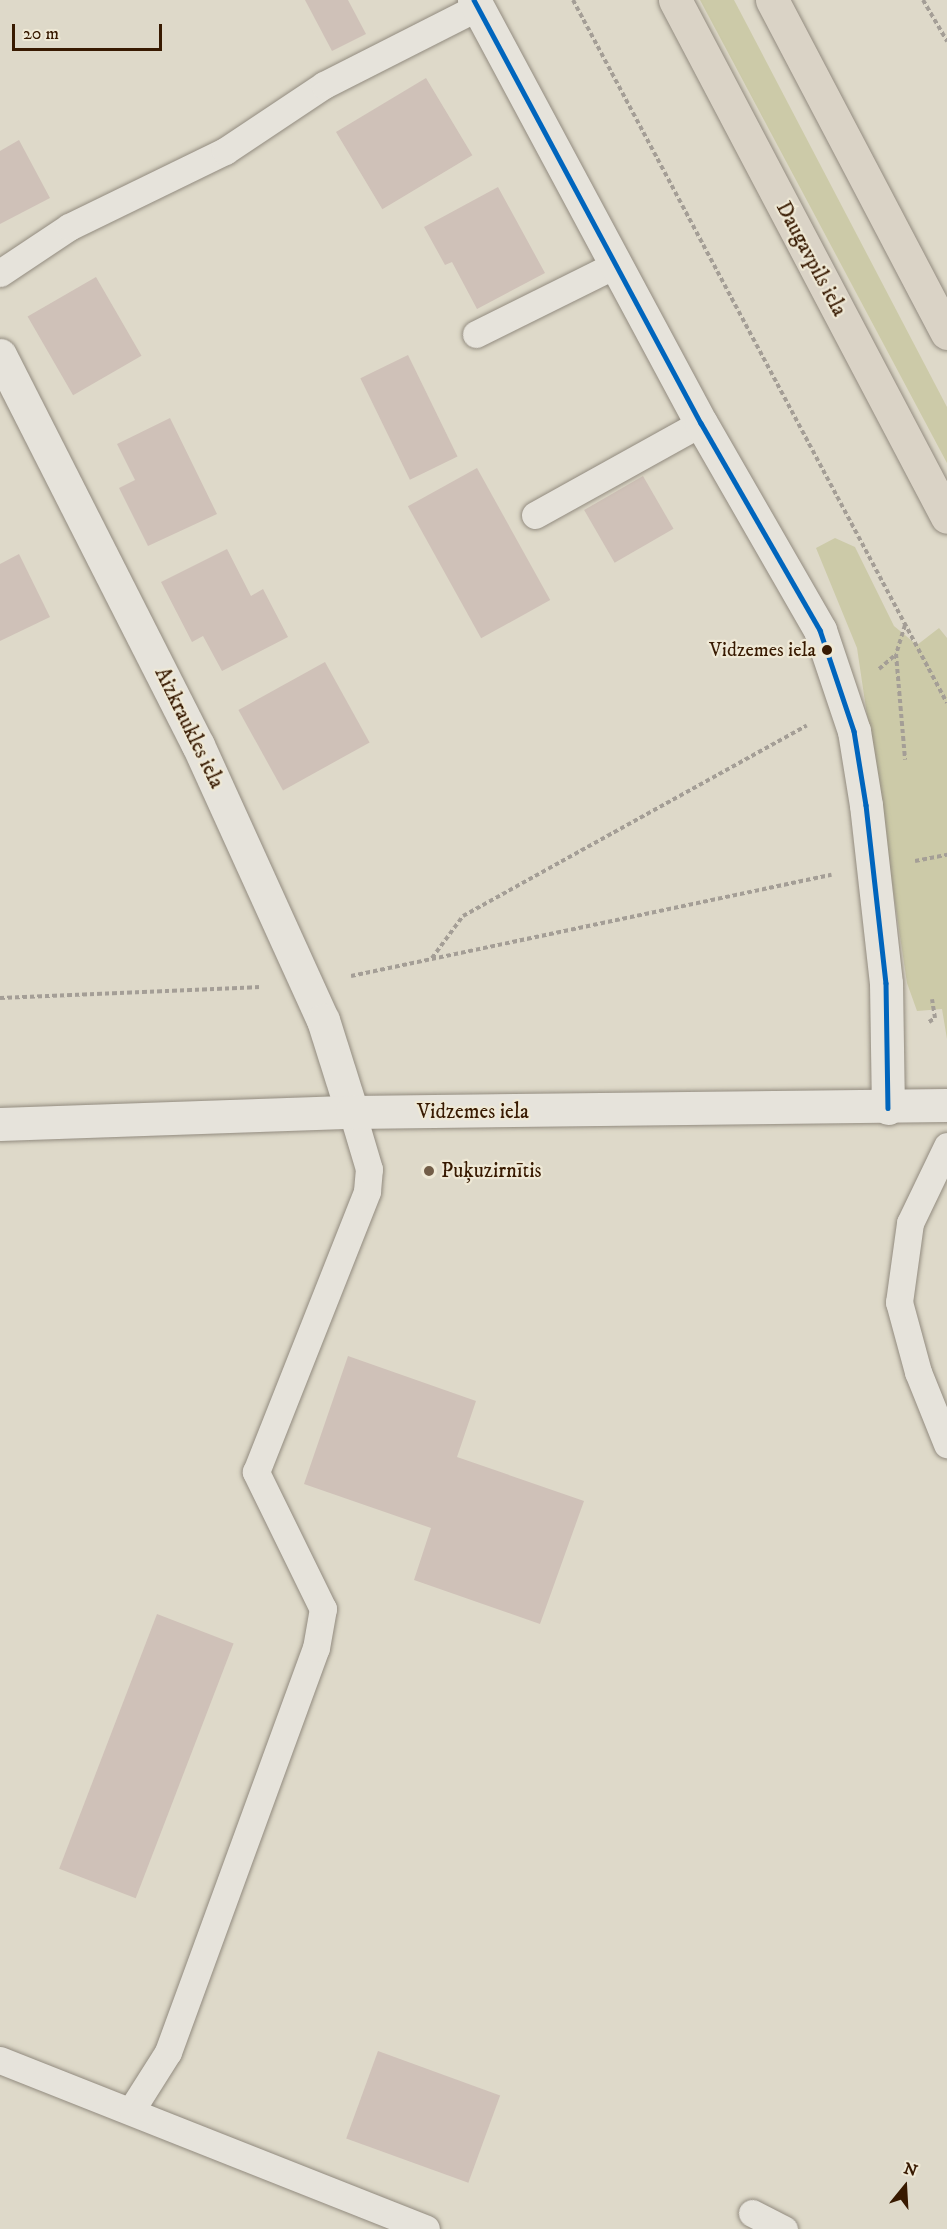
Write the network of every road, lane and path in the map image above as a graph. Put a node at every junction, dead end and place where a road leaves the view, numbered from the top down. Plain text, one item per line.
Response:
1 (573, 0) edge
2 (675, 0) edge
3 (772, 0) edge
4 (923, 0) edge
5 (476, 4) edge
6 (947, 40) edge
7 (617, 264) junction
8 (0, 273) edge
9 (947, 333) edge
10 (476, 334) dead end
11 (0, 355) edge
12 (701, 423) junction
13 (535, 515) dead end
14 (947, 517) edge
15 (896, 654) dead end
16 (844, 701) junction
17 (947, 703) edge
18 (947, 855) edge
19 (872, 870) junction
20 (432, 958) junction
21 (307, 986) junction
22 (0, 998) edge
23 (947, 1105) edge
24 (888, 1108) junction
25 (352, 1112) junction
26 (0, 1124) edge
27 (947, 1146) edge
28 (947, 1444) edge
29 (0, 2060) edge
30 (132, 2109) junction
31 (752, 2213) dead end
32 (426, 2229) edge
33 (784, 2229) edge

1 - 17 path
2 - 14 highway, Daugavpils iela
3 - 9 highway
4 - 6 path
5 - 7 street
5 - 8 lane
7 - 10 lane
7 - 12 street
11 - 21 street, Aizkraukles iela
12 - 13 lane
12 - 16 street
15 - 16 path
16 - 19 street
16 - 20 path
18 - 19 path
19 - 20 path
19 - 24 street
20 - 21 path
21 - 22 path
21 - 25 street, Aizkraukles iela
23 - 24 street, Vidzemes iela
24 - 25 street, Vidzemes iela
25 - 26 street, Vidzemes iela
25 - 30 lane
27 - 28 lane
29 - 30 lane
30 - 32 lane
31 - 33 lane

